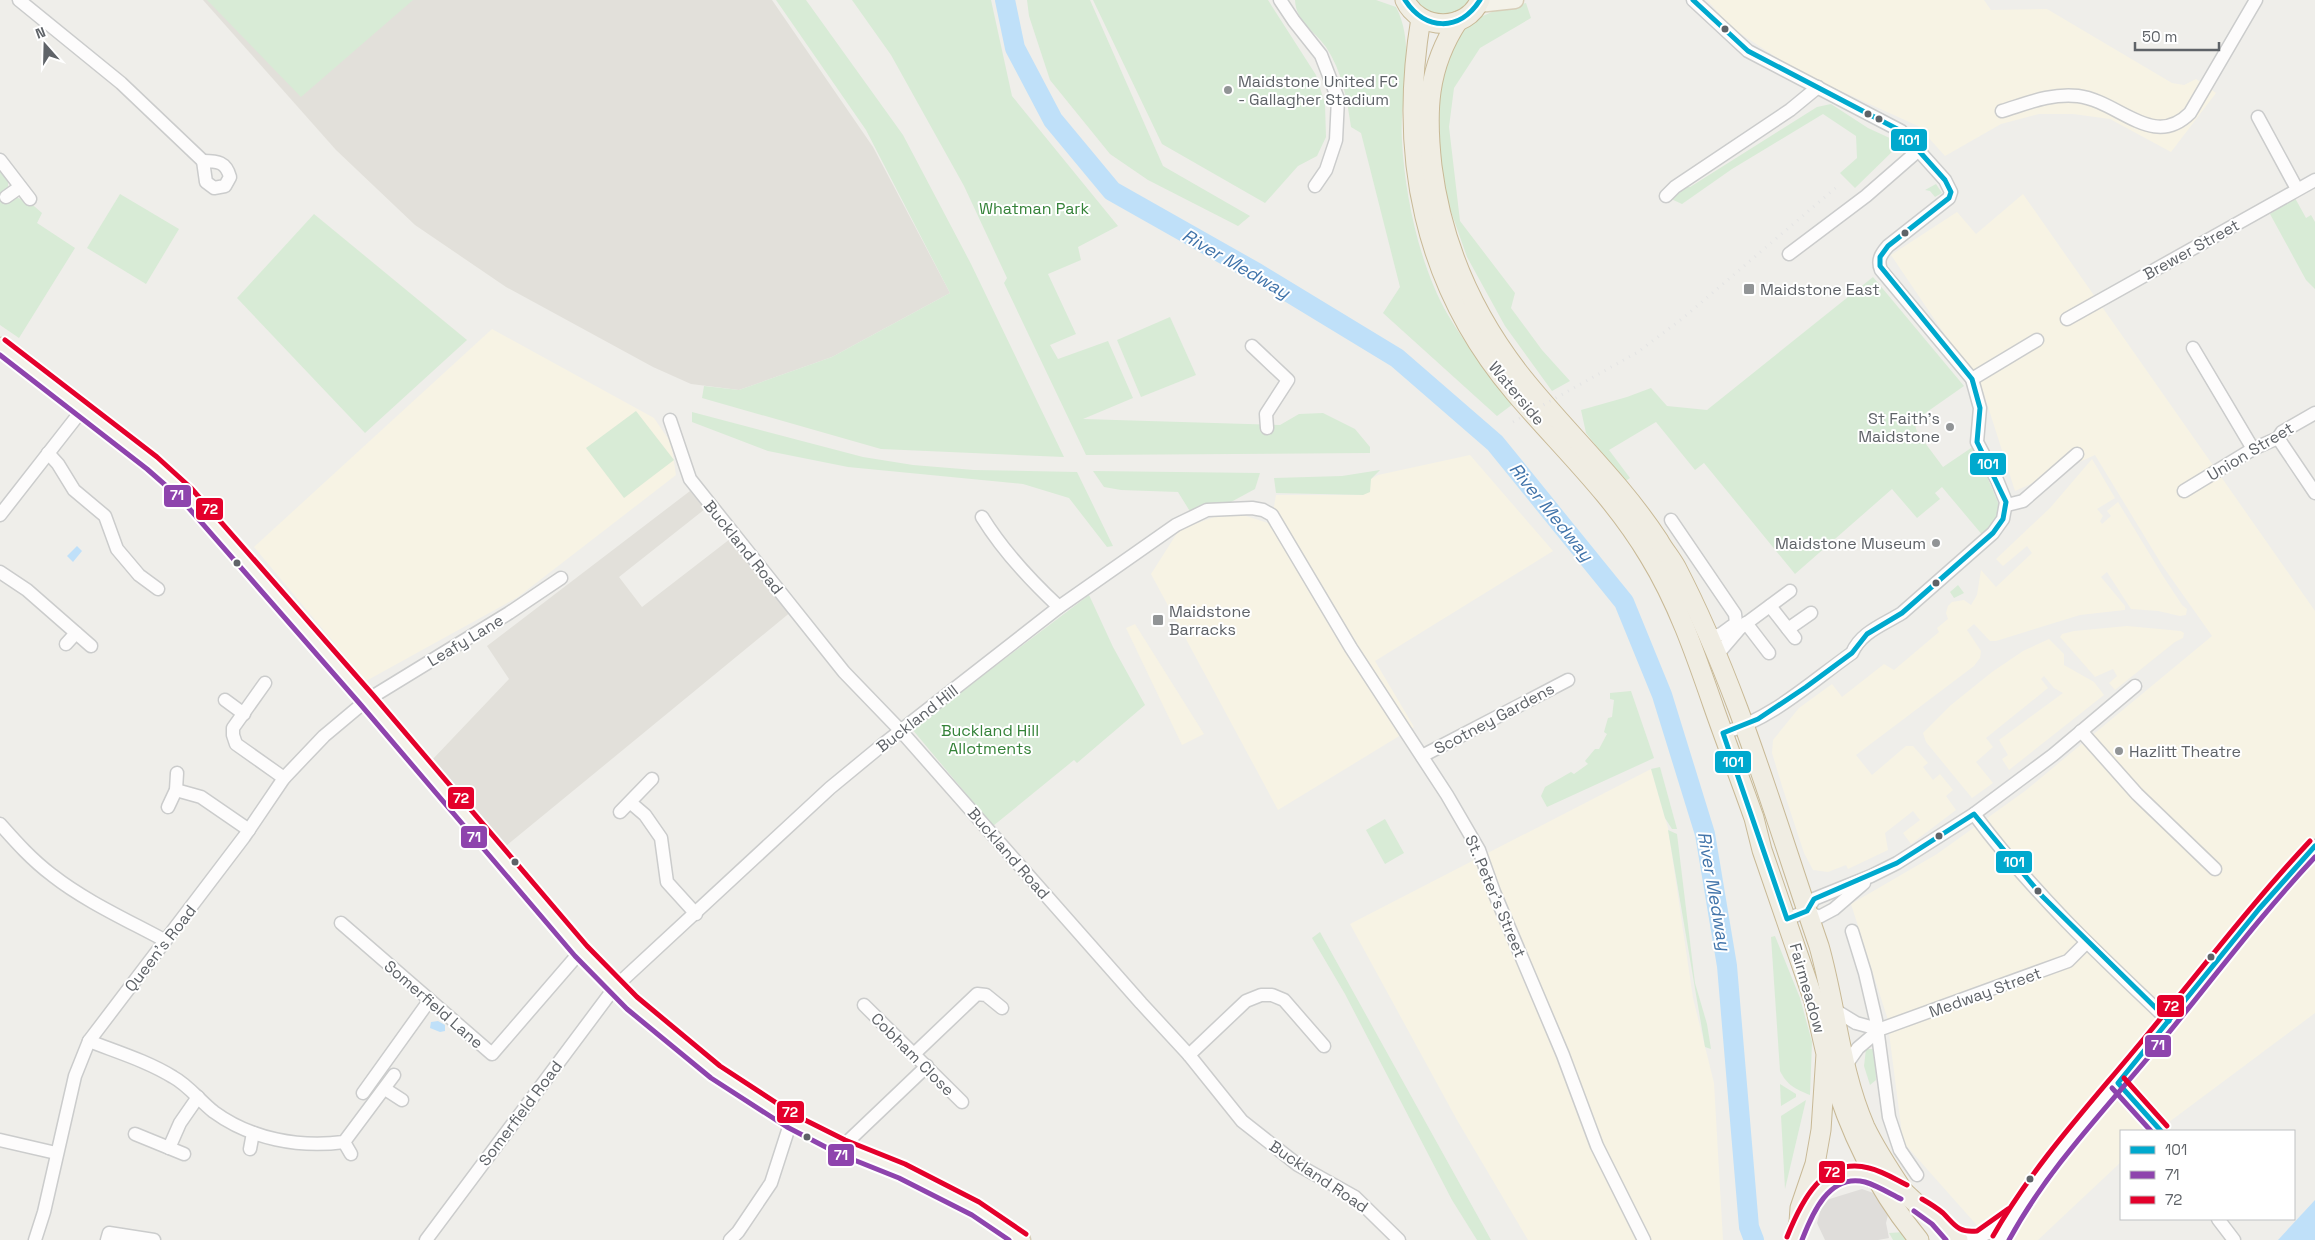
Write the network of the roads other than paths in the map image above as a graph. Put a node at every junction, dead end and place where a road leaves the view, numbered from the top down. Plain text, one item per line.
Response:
1 (19, 0) edge
2 (1280, 0) edge
3 (1515, 0) edge
4 (1693, 0) edge
5 (2256, 0) edge
6 (1403, 1) edge
7 (1479, 2) edge
8 (1421, 18) junction
9 (1458, 22) junction
10 (1818, 87) junction
11 (2002, 111) dead end
12 (2258, 117) dead end
13 (1920, 149) junction
14 (0, 160) edge
15 (203, 161) dead end
16 (2315, 180) edge
17 (1315, 186) dead end
18 (20, 187) junction
19 (2297, 189) junction
20 (1666, 196) dead end
21 (6, 197) dead end
22 (30, 199) dead end
23 (1789, 254) dead end
24 (2068, 319) dead end
25 (2037, 340) dead end
26 (0, 346) edge
27 (1252, 346) dead end
28 (2193, 348) dead end
29 (1972, 379) junction
30 (82, 410) junction
31 (2315, 412) edge
32 (670, 420) dead end
33 (1267, 428) dead end
34 (2278, 438) junction
35 (2253, 449) junction
36 (48, 453) junction
37 (2077, 454) dead end
38 (2184, 490) dead end
39 (2315, 493) edge
40 (2007, 505) junction
41 (1252, 508) joint
42 (0, 515) edge
43 (982, 517) dead end
44 (1671, 520) dead end
45 (0, 572) edge
46 (561, 578) dead end
47 (158, 589) dead end
48 (1790, 591) dead end
49 (1770, 606) junction
50 (1059, 607) junction
51 (1811, 612) dead end
52 (1741, 625) junction
53 (76, 633) junction
54 (1709, 638) junction
55 (66, 644) dead end
56 (90, 646) dead end
57 (1769, 653) dead end
58 (1716, 656) junction
59 (1568, 680) dead end
60 (265, 684) dead end
61 (2135, 686) dead end
62 (225, 700) dead end
63 (367, 700) junction
64 (244, 714) junction
65 (1744, 727) junction
66 (901, 731) junction
67 (2081, 731) junction
68 (1723, 733) junction
69 (1422, 756) junction
70 (177, 773) dead end
71 (284, 778) junction
72 (652, 779) dead end
73 (176, 790) junction
74 (631, 803) junction
75 (168, 807) dead end
76 (620, 812) dead end
77 (1974, 814) junction
78 (0, 824) edge
79 (249, 830) junction
80 (2315, 846) edge
81 (2215, 869) dead end
82 (1872, 876) junction
83 (1807, 911) junction
84 (696, 914) junction
85 (1787, 919) junction
86 (341, 923) dead end
87 (1852, 931) dead end
88 (161, 939) junction
89 (2086, 943) junction
90 (581, 951) junction
91 (615, 987) junction
92 (429, 1001) junction
93 (864, 1005) dead end
94 (1002, 1008) dead end
95 (1833, 1009) junction
96 (2169, 1021) junction
97 (1878, 1030) junction
98 (89, 1041) junction
99 (1324, 1046) dead end
100 (914, 1054) junction
101 (1826, 1054) junction
102 (1189, 1055) junction
103 (1846, 1065) junction
104 (927, 1066) junction
105 (394, 1075) dead end
106 (2118, 1083) junction
107 (385, 1089) junction
108 (363, 1093) dead end
109 (198, 1097) junction
110 (402, 1100) dead end
111 (962, 1102) dead end
112 (791, 1121) junction
113 (2160, 1130) edge
114 (253, 1133) junction
115 (134, 1134) dead end
116 (0, 1140) edge
117 (344, 1142) junction
118 (842, 1147) junction
119 (169, 1148) junction
120 (250, 1149) dead end
121 (56, 1154) junction
122 (184, 1154) dead end
123 (352, 1154) dead end
124 (1917, 1175) dead end
125 (1876, 1179) junction
126 (1904, 1192) junction
127 (2012, 1215) junction
128 (2219, 1220) edge
129 (1797, 1231) edge
130 (1951, 1238) edge
131 (34, 1240) edge
132 (107, 1240) edge
133 (154, 1240) edge
134 (426, 1240) edge
135 (730, 1240) edge
136 (1022, 1240) edge
137 (1400, 1240) edge
138 (1644, 1240) edge
139 (1919, 1240) edge
140 (2000, 1240) edge
141 (2234, 1240) edge

1 - 15 street
2 - 17 street
3 - 7 main road
4 - 10 street
5 - 11 street
6 - 8 highway
7 - 9 highway, Waterside
8 - 9 highway
8 - 68 highway, Waterside
9 - 54 highway, Waterside
10 - 13 street
10 - 20 street
12 - 19 street
13 - 23 street
13 - 29 street
14 - 18 street
16 - 19 street, Brewer Street
18 - 21 street
18 - 22 street
19 - 24 street, Brewer Street
25 - 29 street
26 - 30 main road
27 - 33 street
28 - 35 street
29 - 40 street
30 - 36 street
30 - 63 main road
31 - 34 street, Union Street
32 - 66 street, Buckland Road
34 - 35 street, Union Street
34 - 39 street
35 - 38 street, Union Street
36 - 42 street
36 - 47 street
37 - 40 street
40 - 65 street
41 - 50 street, Buckland Hill
41 - 69 street, St. Peter's Street
43 - 50 street
44 - 52 street
45 - 53 street
46 - 63 street, Leafy Lane
48 - 49 street
49 - 51 street
49 - 52 street
50 - 66 street, Buckland Hill
52 - 54 street
52 - 57 street
52 - 58 street
53 - 55 street
53 - 56 street
54 - 58 highway, Waterside
58 - 65 highway, Waterside
59 - 69 street, Scotney Gardens
60 - 64 street
61 - 67 street
62 - 64 street
63 - 71 street, Queen's Road
63 - 90 main road
64 - 71 street
65 - 68 street
65 - 83 highway, Fairmeadow
66 - 84 street, Buckland Hill
66 - 102 street, Buckland Road
67 - 77 street
67 - 81 street
68 - 85 highway, Fairmeadow
69 - 138 street, St. Peter's Street
70 - 73 street
71 - 79 street, Queen's Road
72 - 74 street
73 - 75 street
73 - 79 street
74 - 76 street
74 - 84 street
77 - 82 street
77 - 89 street
78 - 88 street
79 - 88 street, Queen's Road
80 - 96 street
82 - 83 street
82 - 83 street
83 - 85 street
83 - 95 highway, Fairmeadow
84 - 91 street, Buckland Hill
85 - 101 highway, Fairmeadow
86 - 92 street, Somerfield Lane
87 - 97 street
88 - 98 street, Queen's Road
89 - 96 street
89 - 97 street, Medway Street
90 - 91 main road
90 - 92 street, Somerfield Lane
91 - 112 main road
91 - 134 street, Somerfield Road
92 - 108 street
93 - 100 street, Cobham Close
94 - 100 street
95 - 97 street
95 - 103 highway, Fairmeadow
96 - 106 street
97 - 103 street, Medway Street
97 - 124 street
98 - 109 street
98 - 121 street, Queen's Road
99 - 102 street
100 - 104 street, Cobham Close
101 - 125 highway
101 - 129 highway, Fairmeadow
102 - 137 street, Buckland Road
103 - 126 highway, Fairmeadow
104 - 111 street, Cobham Close
104 - 118 street
105 - 107 street
106 - 113 street
106 - 127 street
107 - 110 street
107 - 117 street
109 - 114 street
109 - 119 street
112 - 118 main road
112 - 135 street
114 - 117 street
114 - 120 street
115 - 119 street
116 - 121 street
117 - 123 street
118 - 136 main road
119 - 122 street
121 - 131 street, Queen's Road
125 - 126 highway
125 - 129 highway
125 - 139 highway
126 - 130 highway
127 - 130 street
127 - 140 street
128 - 141 street
132 - 133 street

